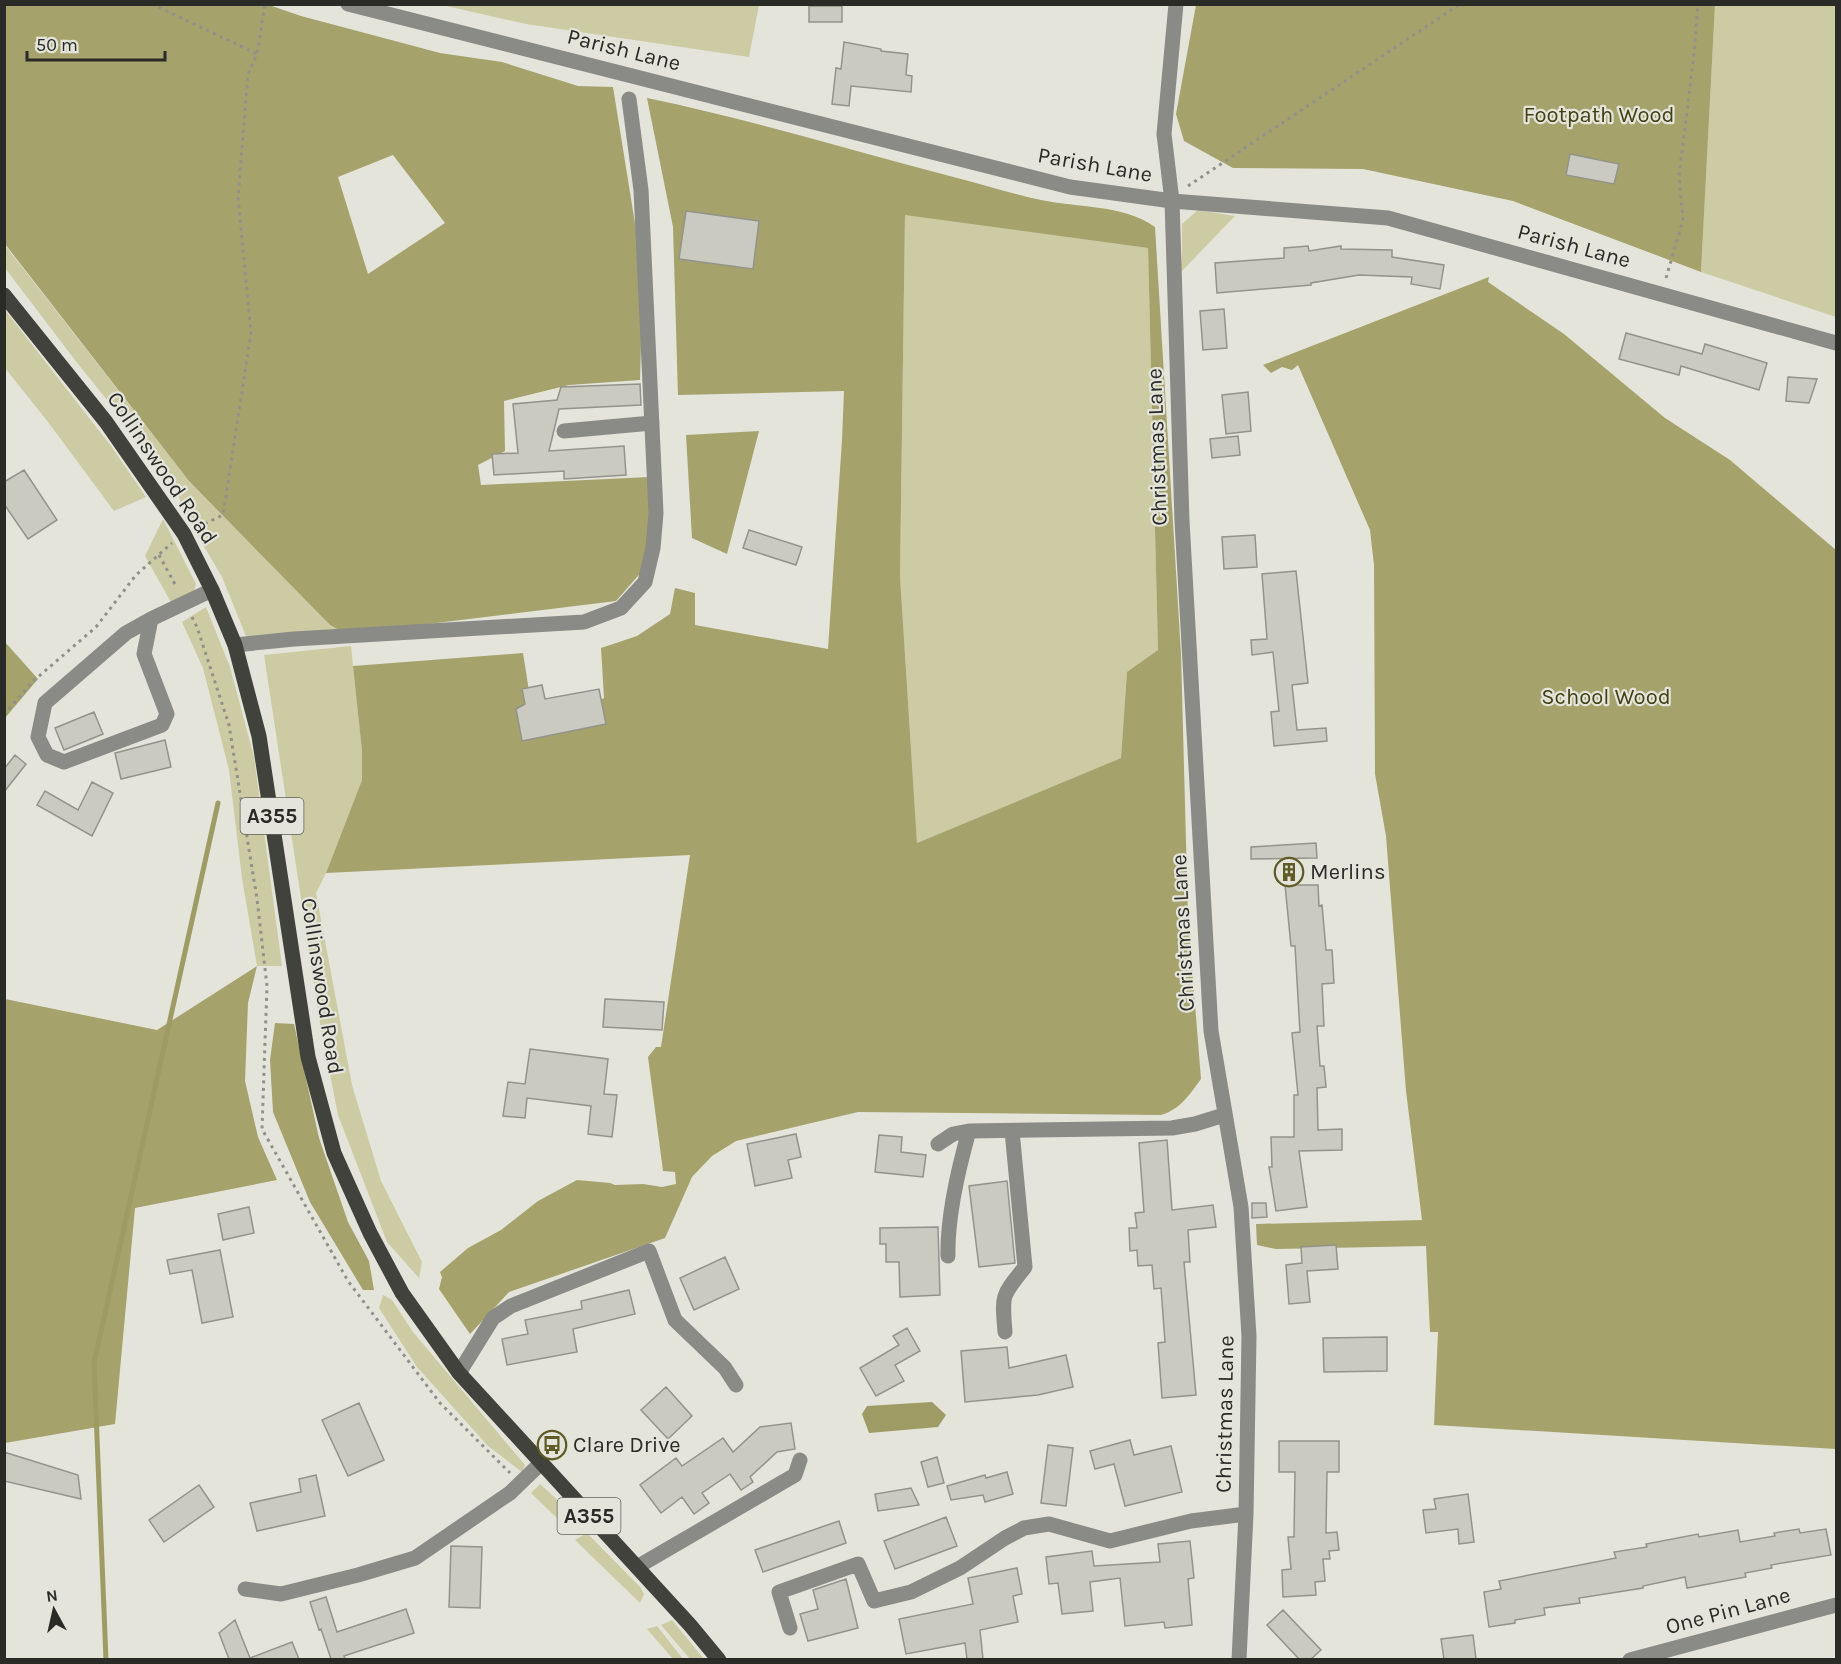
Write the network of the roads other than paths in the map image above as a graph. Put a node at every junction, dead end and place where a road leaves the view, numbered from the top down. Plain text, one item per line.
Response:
1 (348, 4) edge
2 (1176, 4) edge
3 (629, 99) dead end
4 (1172, 201) junction
5 (4, 295) edge
6 (1836, 342) edge
7 (652, 423) junction
8 (564, 431) dead end
9 (212, 590) junction
10 (151, 620) junction
11 (235, 645) junction
12 (1224, 1115) junction
13 (969, 1131) junction
14 (1012, 1131) junction
15 (938, 1144) dead end
16 (948, 1256) dead end
17 (1005, 1332) dead end
18 (459, 1372) junction
19 (736, 1385) dead end
20 (800, 1460) dead end
21 (542, 1463) junction
22 (1246, 1514) junction
23 (637, 1567) junction
24 (245, 1589) dead end
25 (1836, 1605) edge
26 (790, 1628) dead end
27 (719, 1659) edge
28 (1239, 1659) edge
29 (1630, 1659) edge

1 - 4 street, Parish Lane
2 - 4 street, Christmas Lane
3 - 7 street
4 - 6 street, Parish Lane
4 - 12 street, Christmas Lane
5 - 9 main road, Collinswood Road / A355
7 - 8 street
7 - 11 street
9 - 10 street
9 - 11 main road, Collinswood Road / A355
10 - 10 street
11 - 18 main road, Collinswood Road / A355
12 - 14 street
12 - 22 street, Christmas Lane
13 - 14 street
13 - 15 street
13 - 16 street
14 - 17 street
18 - 19 street
18 - 21 main road, Collinswood Road / A355
20 - 23 street
21 - 23 main road, Collinswood Road / A355
21 - 24 street
22 - 26 street
22 - 28 street, Christmas Lane
23 - 27 main road, Collinswood Road / A355
25 - 29 street, One Pin Lane

